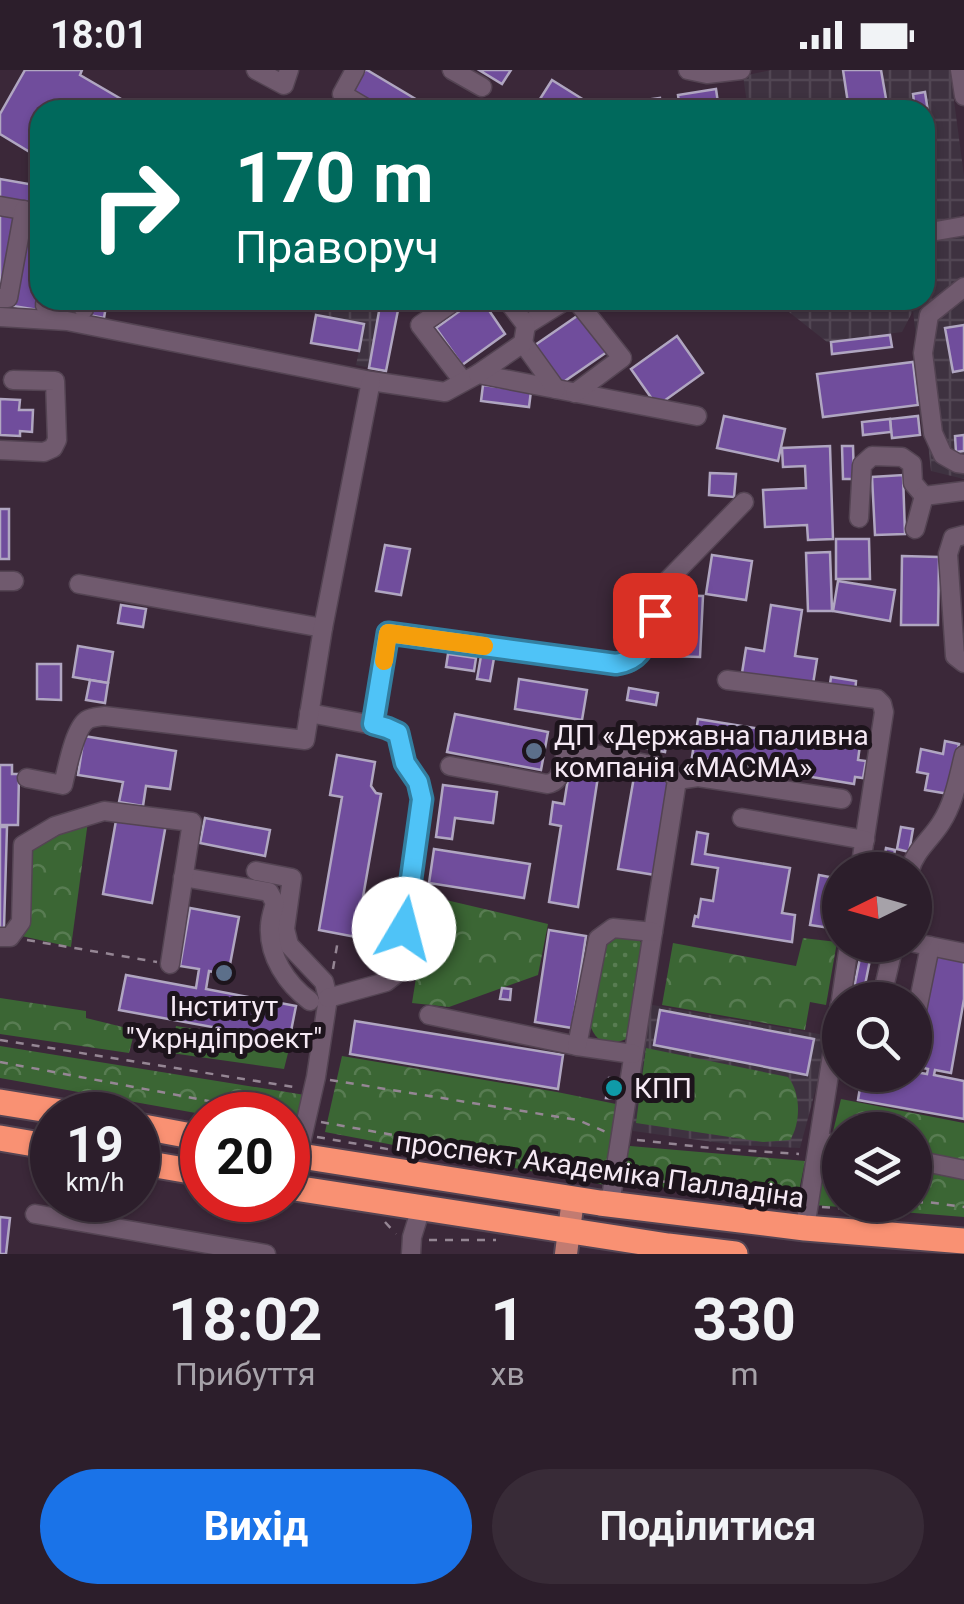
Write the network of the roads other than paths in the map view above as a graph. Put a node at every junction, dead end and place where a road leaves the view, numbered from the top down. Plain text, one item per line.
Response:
1 (256, 70) edge
2 (289, 70) edge
3 (354, 70) edge
4 (452, 70) edge
5 (688, 70) edge
6 (741, 70) edge
7 (960, 70) edge
8 (482, 87) dead end
9 (964, 96) edge
10 (352, 100) edge
11 (0, 206) edge
12 (30, 212) edge
13 (30, 219) edge
14 (964, 226) edge
15 (935, 231) edge
16 (964, 287) edge
17 (0, 298) edge
18 (442, 310) edge
19 (512, 310) edge
20 (554, 310) edge
21 (584, 310) edge
22 (0, 318) edge
23 (525, 334) junction
24 (471, 377) junction
25 (13, 380) dead end
26 (371, 380) junction
27 (556, 389) junction
28 (575, 393) junction
29 (697, 416) dead end
30 (0, 450) edge
31 (964, 464) edge
32 (964, 490) edge
33 (924, 496) junction
34 (744, 502) dead end
35 (859, 518) dead end
36 (915, 529) dead end
37 (964, 535) edge
38 (79, 584) dead end
39 (323, 628) junction
40 (964, 663) edge
41 (727, 680) dead end
42 (309, 713) junction
43 (373, 724) junction
44 (964, 755) edge
45 (450, 766) dead end
46 (27, 778) dead end
47 (678, 780) junction
48 (842, 799) dead end
49 (742, 818) dead end
50 (865, 840) junction
51 (863, 852) edge
52 (919, 852) edge
53 (256, 871) dead end
54 (184, 877) junction
55 (653, 932) junction
56 (5, 937) edge
57 (932, 947) edge
58 (964, 953) edge
59 (170, 964) road end
60 (321, 994) junction
61 (429, 1014) dead end
62 (577, 1046) junction
63 (634, 1054) junction
64 (826, 1092) edge
65 (310, 1097) edge
66 (0, 1102) edge
67 (30, 1104) edge
68 (0, 1138) edge
69 (30, 1143) edge
70 (822, 1147) edge
71 (818, 1148) junction
72 (310, 1158) edge
73 (932, 1163) edge
74 (964, 1170) edge
75 (614, 1189) junction
76 (310, 1190) edge
77 (573, 1199) junction
78 (420, 1208) junction
79 (807, 1213) junction
80 (81, 1222) edge
81 (964, 1241) edge
82 (567, 1242) edge
83 (266, 1254) edge
84 (412, 1254) edge
85 (734, 1254) edge

1 - 2 lane
3 - 10 lane
4 - 8 lane
5 - 6 lane
7 - 9 lane
11 - 12 lane
13 - 17 lane
14 - 15 lane
16 - 31 lane
18 - 24 lane
19 - 23 lane
20 - 23 lane
21 - 28 lane
22 - 26 lane
23 - 24 lane
23 - 27 lane
24 - 26 lane
24 - 27 lane
25 - 30 lane
26 - 39 lane
27 - 28 lane
28 - 29 lane
32 - 33 lane
33 - 35 lane
33 - 36 lane
34 - 43 lane
37 - 40 lane
38 - 39 lane
39 - 42 lane
41 - 50 lane
42 - 43 lane
42 - 46 lane
43 - 60 lane
44 - 52 lane
45 - 47 lane
47 - 48 lane
47 - 55 lane
49 - 50 lane
50 - 51 lane
53 - 60 lane
54 - 56 lane
54 - 59 lane
54 - 60 lane
55 - 62 lane
55 - 63 lane
57 - 58 lane
60 - 65 lane
61 - 62 lane
62 - 63 lane
63 - 75 lane
64 - 71 lane
66 - 67 highway
68 - 69 highway
70 - 71 lane
71 - 79 lane
72 - 77 highway, проспект Академіка Палладіна
73 - 74 lane
75 - 77 highway, проспект Академіка Палладіна
75 - 79 highway, проспект Академіка Палладіна
76 - 78 highway
77 - 82 main road
78 - 82 highway
78 - 84 lane
79 - 81 highway, проспект Академіка Палладіна
80 - 83 lane
82 - 85 highway

